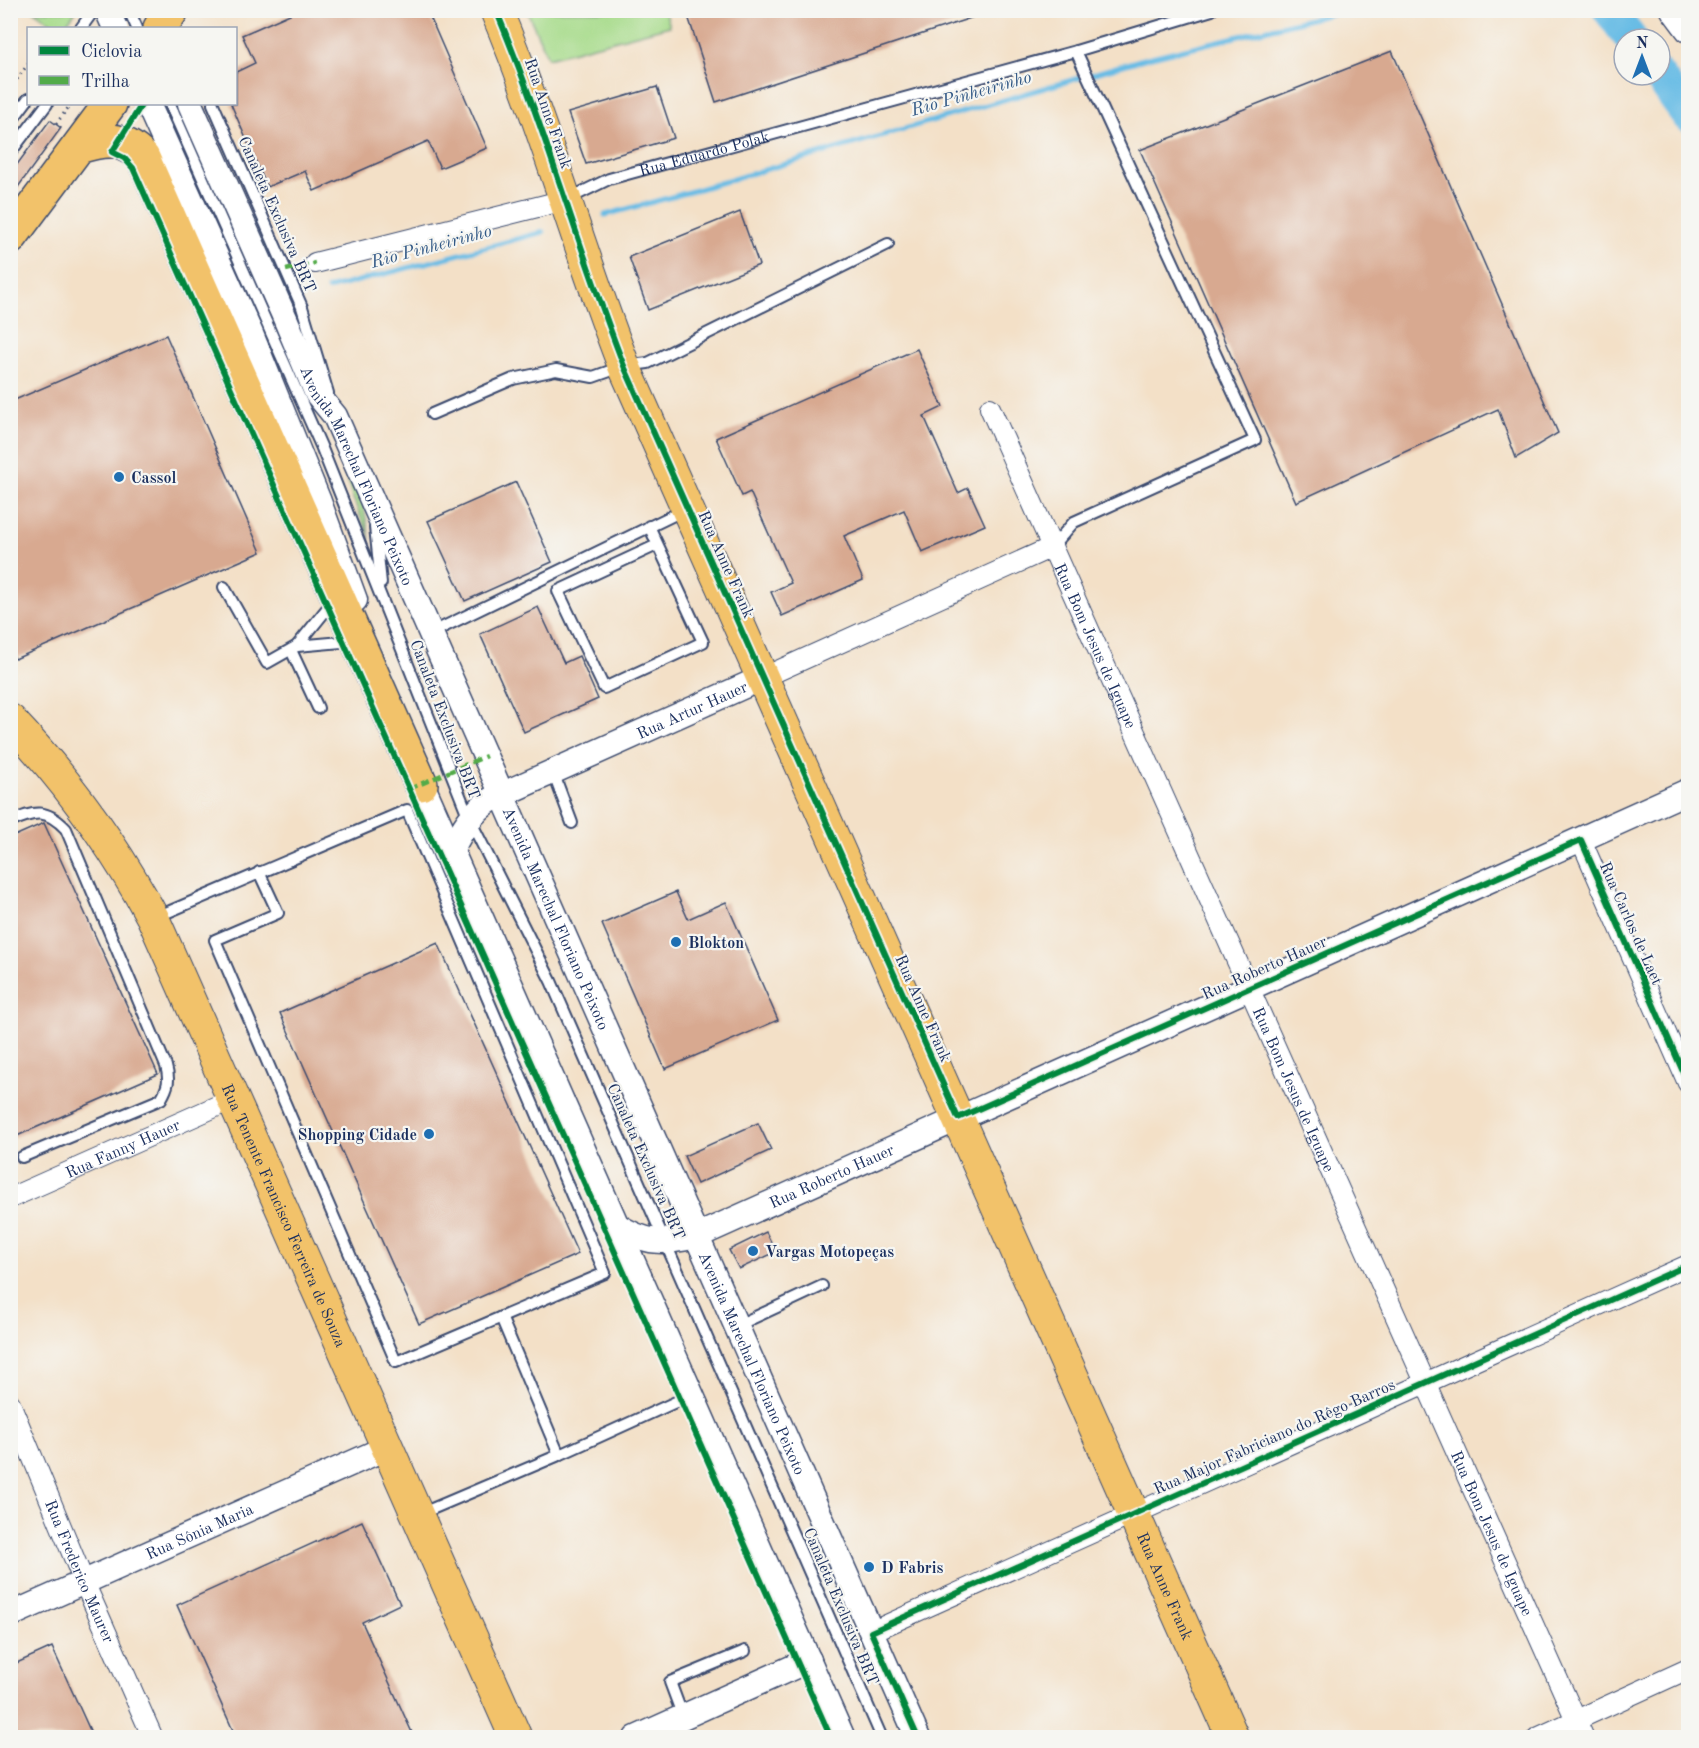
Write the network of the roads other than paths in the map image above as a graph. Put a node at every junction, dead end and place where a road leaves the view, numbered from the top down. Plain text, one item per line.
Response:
1 (94, 10) edge
2 (107, 10) edge
3 (115, 10) edge
4 (129, 10) edge
5 (148, 10) edge
6 (496, 10) edge
7 (1212, 10) edge
8 (167, 20) edge
9 (82, 27) edge
10 (103, 27) edge
11 (115, 27) edge
12 (137, 27) edge
13 (1076, 51) junction
14 (27, 100) edge
15 (46, 105) edge
16 (109, 105) edge
17 (149, 105) edge
18 (170, 105) edge
19 (190, 105) edge
20 (213, 105) edge
21 (10, 123) edge
22 (67, 136) junction
23 (10, 153) edge
24 (565, 200) junction
25 (10, 238) edge
26 (888, 244) dead end
27 (315, 263) dead end
28 (268, 325) junction
29 (306, 348) junction
30 (624, 366) junction
31 (274, 389) junction
32 (316, 394) junction
33 (990, 408) dead end
34 (432, 414) dead end
35 (335, 416) junction
36 (321, 446) junction
37 (272, 450) junction
38 (371, 498) junction
39 (687, 508) junction
40 (649, 526) junction
41 (657, 545) junction
42 (1052, 547) junction
43 (224, 587) dead end
44 (337, 597) junction
45 (383, 598) junction
46 (431, 633) junction
47 (357, 640) junction
48 (294, 648) junction
49 (762, 678) junction
50 (318, 708) dead end
51 (10, 720) edge
52 (553, 772) junction
53 (421, 784) junction
54 (1689, 791) edge
55 (502, 795) junction
56 (469, 818) junction
57 (10, 822) edge
58 (572, 823) dead end
59 (1581, 840) junction
60 (451, 851) junction
61 (259, 872) junction
62 (153, 918) junction
63 (1249, 988) junction
64 (1689, 1083) edge
65 (233, 1099) junction
66 (958, 1118) junction
67 (22, 1157) dead end
68 (10, 1198) edge
69 (616, 1225) junction
70 (697, 1236) junction
71 (666, 1242) junction
72 (1689, 1265) edge
73 (822, 1286) dead end
74 (501, 1317) junction
75 (736, 1326) junction
76 (1425, 1383) junction
77 (691, 1395) junction
78 (10, 1403) edge
79 (388, 1447) junction
80 (559, 1455) junction
81 (1134, 1514) junction
82 (418, 1515) junction
83 (84, 1582) junction
84 (10, 1615) edge
85 (871, 1632) junction
86 (746, 1651) dead end
87 (808, 1660) junction
88 (1689, 1669) edge
89 (683, 1717) junction
90 (1580, 1729) edge
91 (153, 1737) edge
92 (516, 1737) edge
93 (636, 1737) edge
94 (843, 1737) edge
95 (882, 1737) edge
96 (918, 1737) edge
97 (1233, 1737) edge
98 (1537, 1737) edge

1 - 9 lane
2 - 11 street, bridge
3 - 10 lane
4 - 12 lane
5 - 8 street
6 - 24 main road, Rua Anne Frank
7 - 13 lane, Rua Eduardo Polak
13 - 24 lane, Rua Eduardo Polak
13 - 42 lane
14 - 21 lane
15 - 23 lane
16 - 22 highway
17 - 28 street, Avenida Marechal Floriano Peixoto
18 - 28 lane, Canaleta Exclusiva BRT
19 - 28 street, Avenida Marechal Floriano Peixoto
20 - 29 lane, Canaleta Exclusiva BRT
22 - 25 highway
22 - 37 highway
24 - 27 street, Rua Eduardo Polak
24 - 30 main road, Rua Anne Frank
26 - 30 lane
28 - 29 street, Avenida Marechal Floriano Peixoto
28 - 31 street, Avenida Marechal Floriano Peixoto
28 - 36 lane, Canaleta Exclusiva BRT
29 - 32 street, Avenida Marechal Floriano Peixoto
29 - 35 lane, Canaleta Exclusiva BRT
30 - 34 lane
30 - 39 main road, Rua Anne Frank
31 - 37 street
31 - 53 street, Avenida Marechal Floriano Peixoto
32 - 35 street, Avenida Marechal Floriano Peixoto
32 - 36 lane, Canaleta Exclusiva BRT
33 - 42 street, Rua Bom Jesus de Iguape
35 - 38 street, Avenida Marechal Floriano Peixoto
36 - 45 lane, Canaleta Exclusiva BRT
37 - 44 highway
38 - 45 lane, Canaleta Exclusiva BRT
38 - 46 street, Avenida Marechal Floriano Peixoto
39 - 40 lane
39 - 49 main road, Rua Anne Frank
40 - 41 lane
40 - 46 lane
41 - 41 lane
42 - 49 street, Rua Artur Hauer
42 - 63 street, Rua Bom Jesus de Iguape
43 - 48 lane
44 - 47 highway
44 - 48 lane
45 - 56 lane, Canaleta Exclusiva BRT
46 - 55 street, Avenida Marechal Floriano Peixoto
47 - 48 lane
47 - 53 highway
48 - 50 lane
49 - 52 street, Rua Artur Hauer
49 - 66 main road, Rua Anne Frank
51 - 62 main road, Rua Tenente Francisco Ferreira de Souza
52 - 55 street, Rua Artur Hauer
52 - 58 lane
53 - 60 street, Avenida Marechal Floriano Peixoto
54 - 59 street, Rua Roberto Hauer
55 - 56 street, Rua Artur Hauer
55 - 70 street, Avenida Marechal Floriano Peixoto
56 - 60 street, Rua Artur Hauer
56 - 71 lane, Canaleta Exclusiva BRT
57 - 67 lane
59 - 63 street, Rua Roberto Hauer
59 - 64 street, Rua Carlos de Laet
60 - 69 street, Avenida Marechal Floriano Peixoto
61 - 62 lane
61 - 74 lane
61 - 74 lane
62 - 65 main road, Rua Tenente Francisco Ferreira de Souza
63 - 66 street, Rua Roberto Hauer
63 - 76 street, Rua Bom Jesus de Iguape
65 - 68 street, Rua Fanny Hauer
65 - 79 main road, Rua Tenente Francisco Ferreira de Souza
66 - 70 street, Rua Roberto Hauer
66 - 81 main road, Rua Anne Frank
69 - 71 street
69 - 77 street, Avenida Marechal Floriano Peixoto
70 - 71 street, Rua Roberto Hauer
70 - 75 street, Avenida Marechal Floriano Peixoto
71 - 95 lane, Canaleta Exclusiva BRT
72 - 76 street, Rua Major Fabriciano do Rêgo Barros
73 - 75 lane
74 - 80 lane
75 - 85 street, Avenida Marechal Floriano Peixoto
76 - 81 street, Rua Major Fabriciano do Rêgo Barros
76 - 90 street, Rua Bom Jesus de Iguape
77 - 80 lane
77 - 87 street, Avenida Marechal Floriano Peixoto
78 - 83 street, Rua Frederico Maurer
79 - 82 main road, Rua Tenente Francisco Ferreira de Souza
79 - 83 street, Rua Sônia Maria
80 - 82 lane
81 - 85 street, Rua Major Fabriciano do Rêgo Barros
81 - 97 main road, Rua Anne Frank
82 - 92 main road, Rua Tenente Francisco Ferreira de Souza
83 - 84 street, Rua Sônia Maria
83 - 91 street, Rua Frederico Maurer
85 - 96 street, Avenida Marechal Floriano Peixoto
86 - 89 lane
87 - 89 street
87 - 94 street, Avenida Marechal Floriano Peixoto
88 - 90 street
89 - 93 street
90 - 98 street

